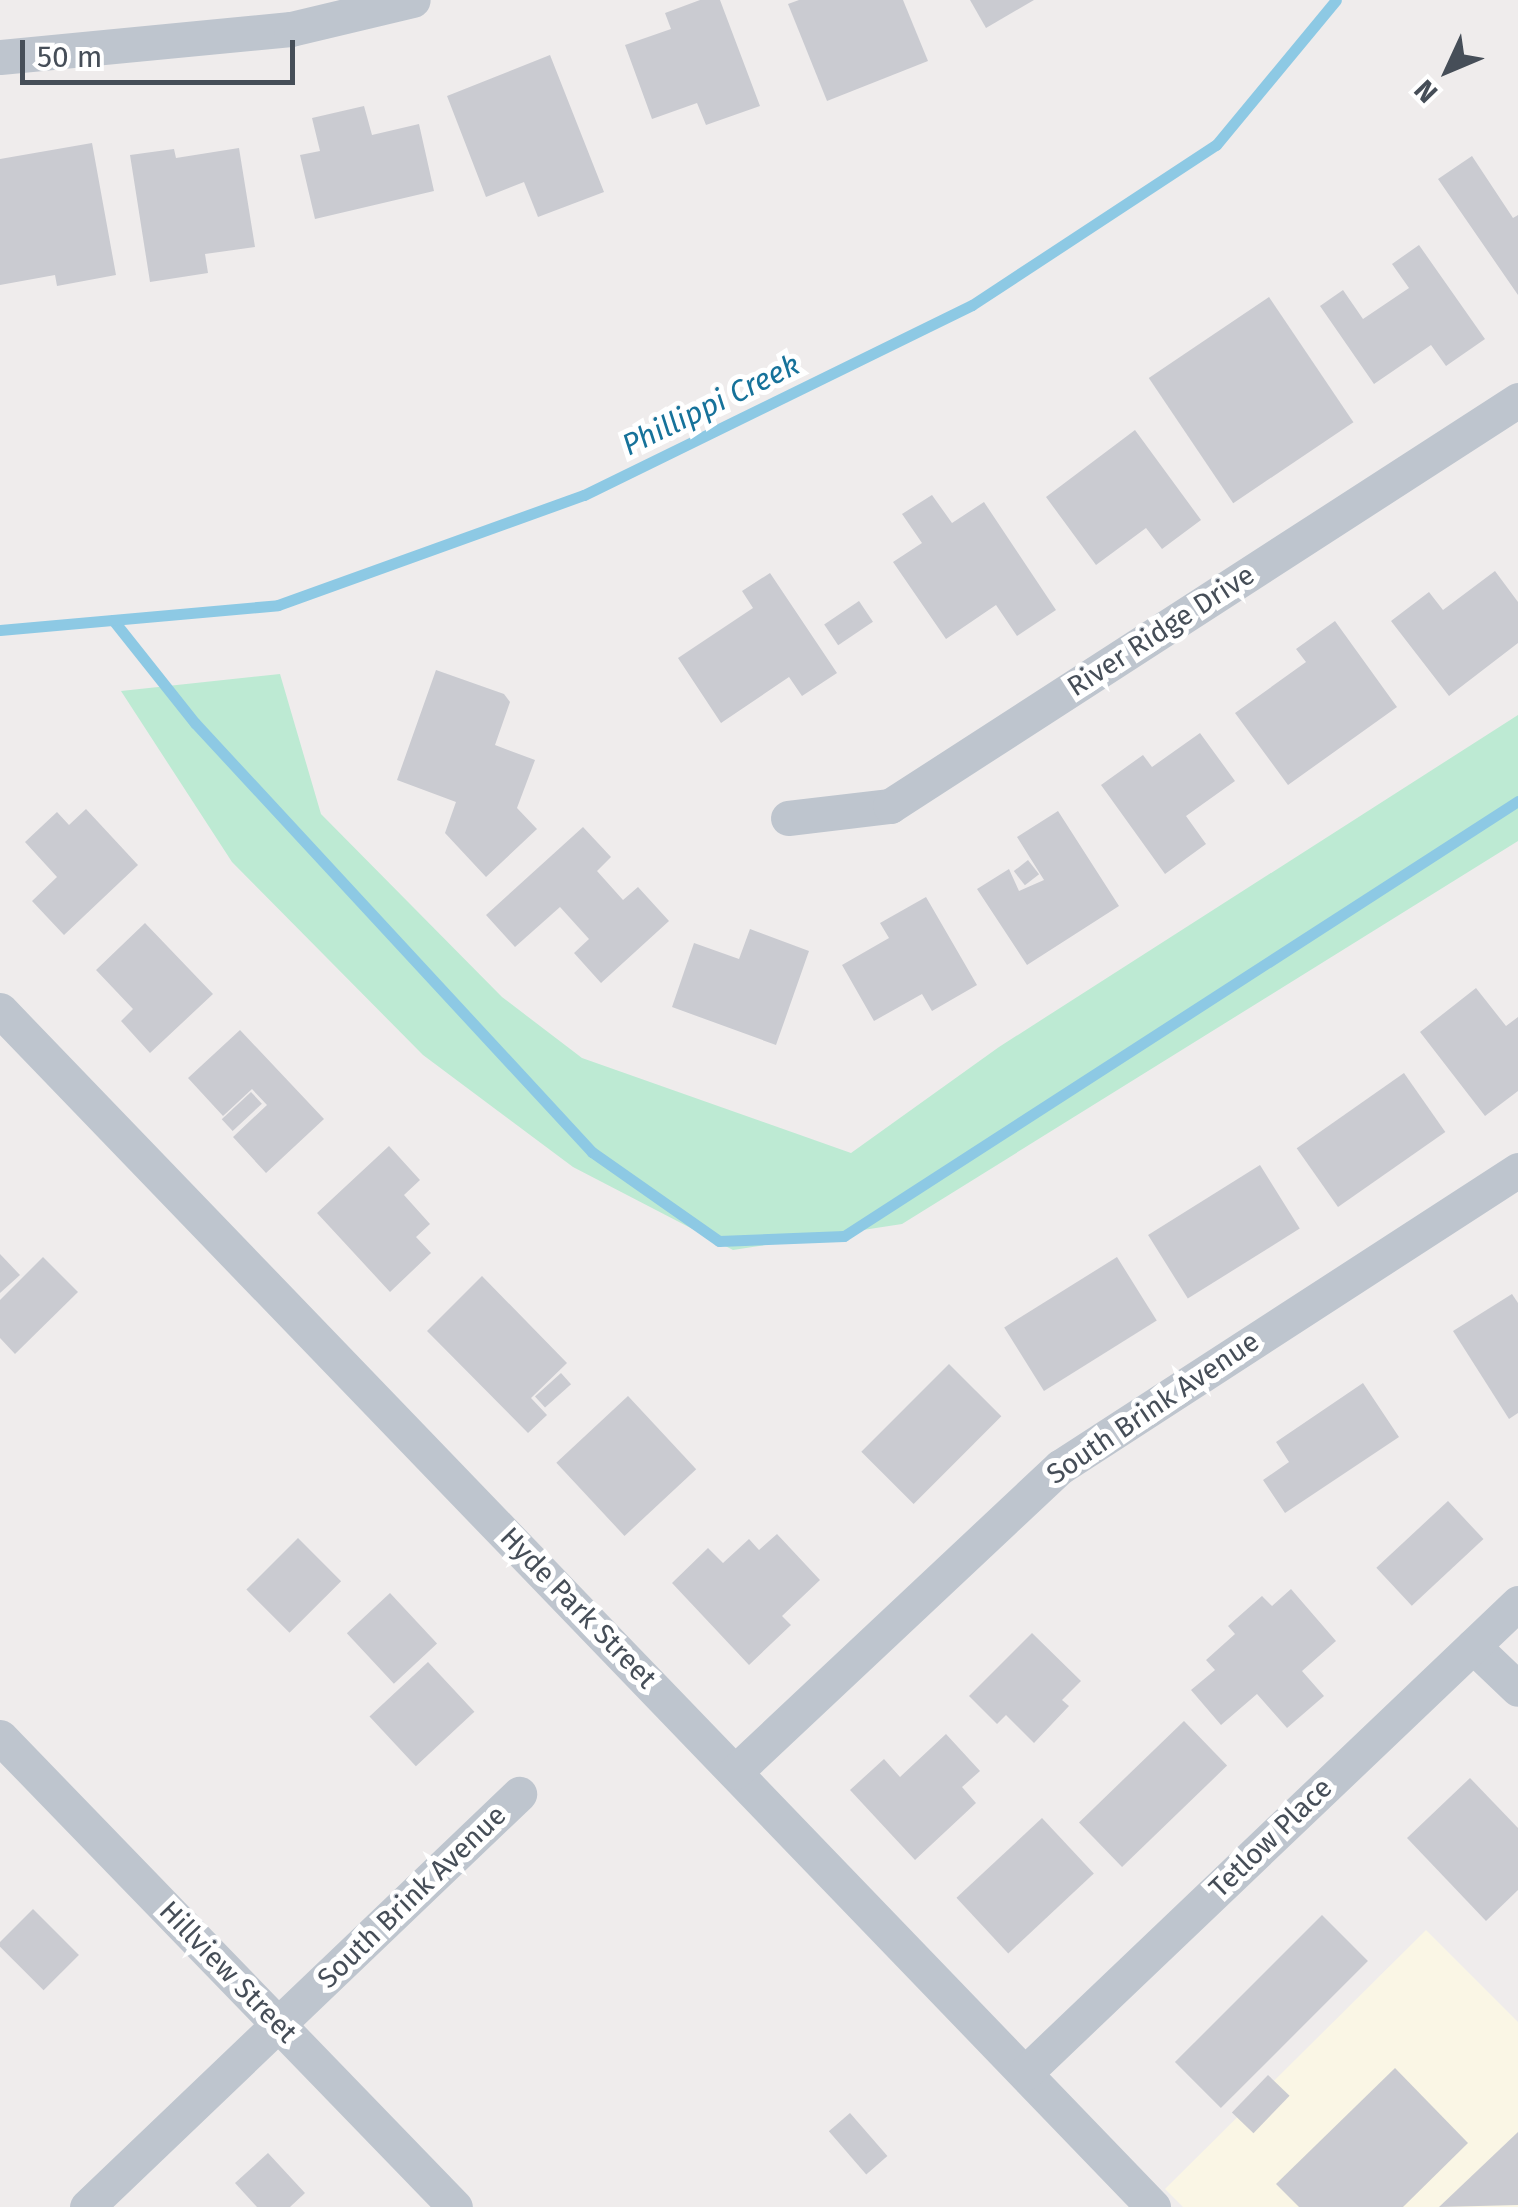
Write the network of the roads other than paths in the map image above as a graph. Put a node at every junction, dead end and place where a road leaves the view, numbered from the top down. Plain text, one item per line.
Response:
1 (413, 0) edge
2 (0, 57) edge
3 (1518, 400) edge
4 (788, 818) dead end
5 (0, 1010) edge
6 (1518, 1170) edge
7 (1518, 1603) edge
8 (1473, 1646) junction
9 (1518, 1689) edge
10 (0, 1737) edge
11 (735, 1772) junction
12 (519, 1794) dead end
13 (279, 2024) junction
14 (1025, 2073) junction
15 (88, 2207) edge
16 (455, 2207) edge
17 (1153, 2207) edge

1 - 2 street
3 - 4 street, River Ridge Drive
5 - 11 street, Hyde Park Street
6 - 11 street, South Brink Avenue
7 - 8 street, Tetlow Place
8 - 9 street
8 - 14 street, Tetlow Place
10 - 13 street, Hillview Street
11 - 14 street, Hyde Park Street
12 - 13 street, South Brink Avenue
13 - 15 street, South Brink Avenue
13 - 16 street, Hillview Street
14 - 17 street, Hyde Park Street

